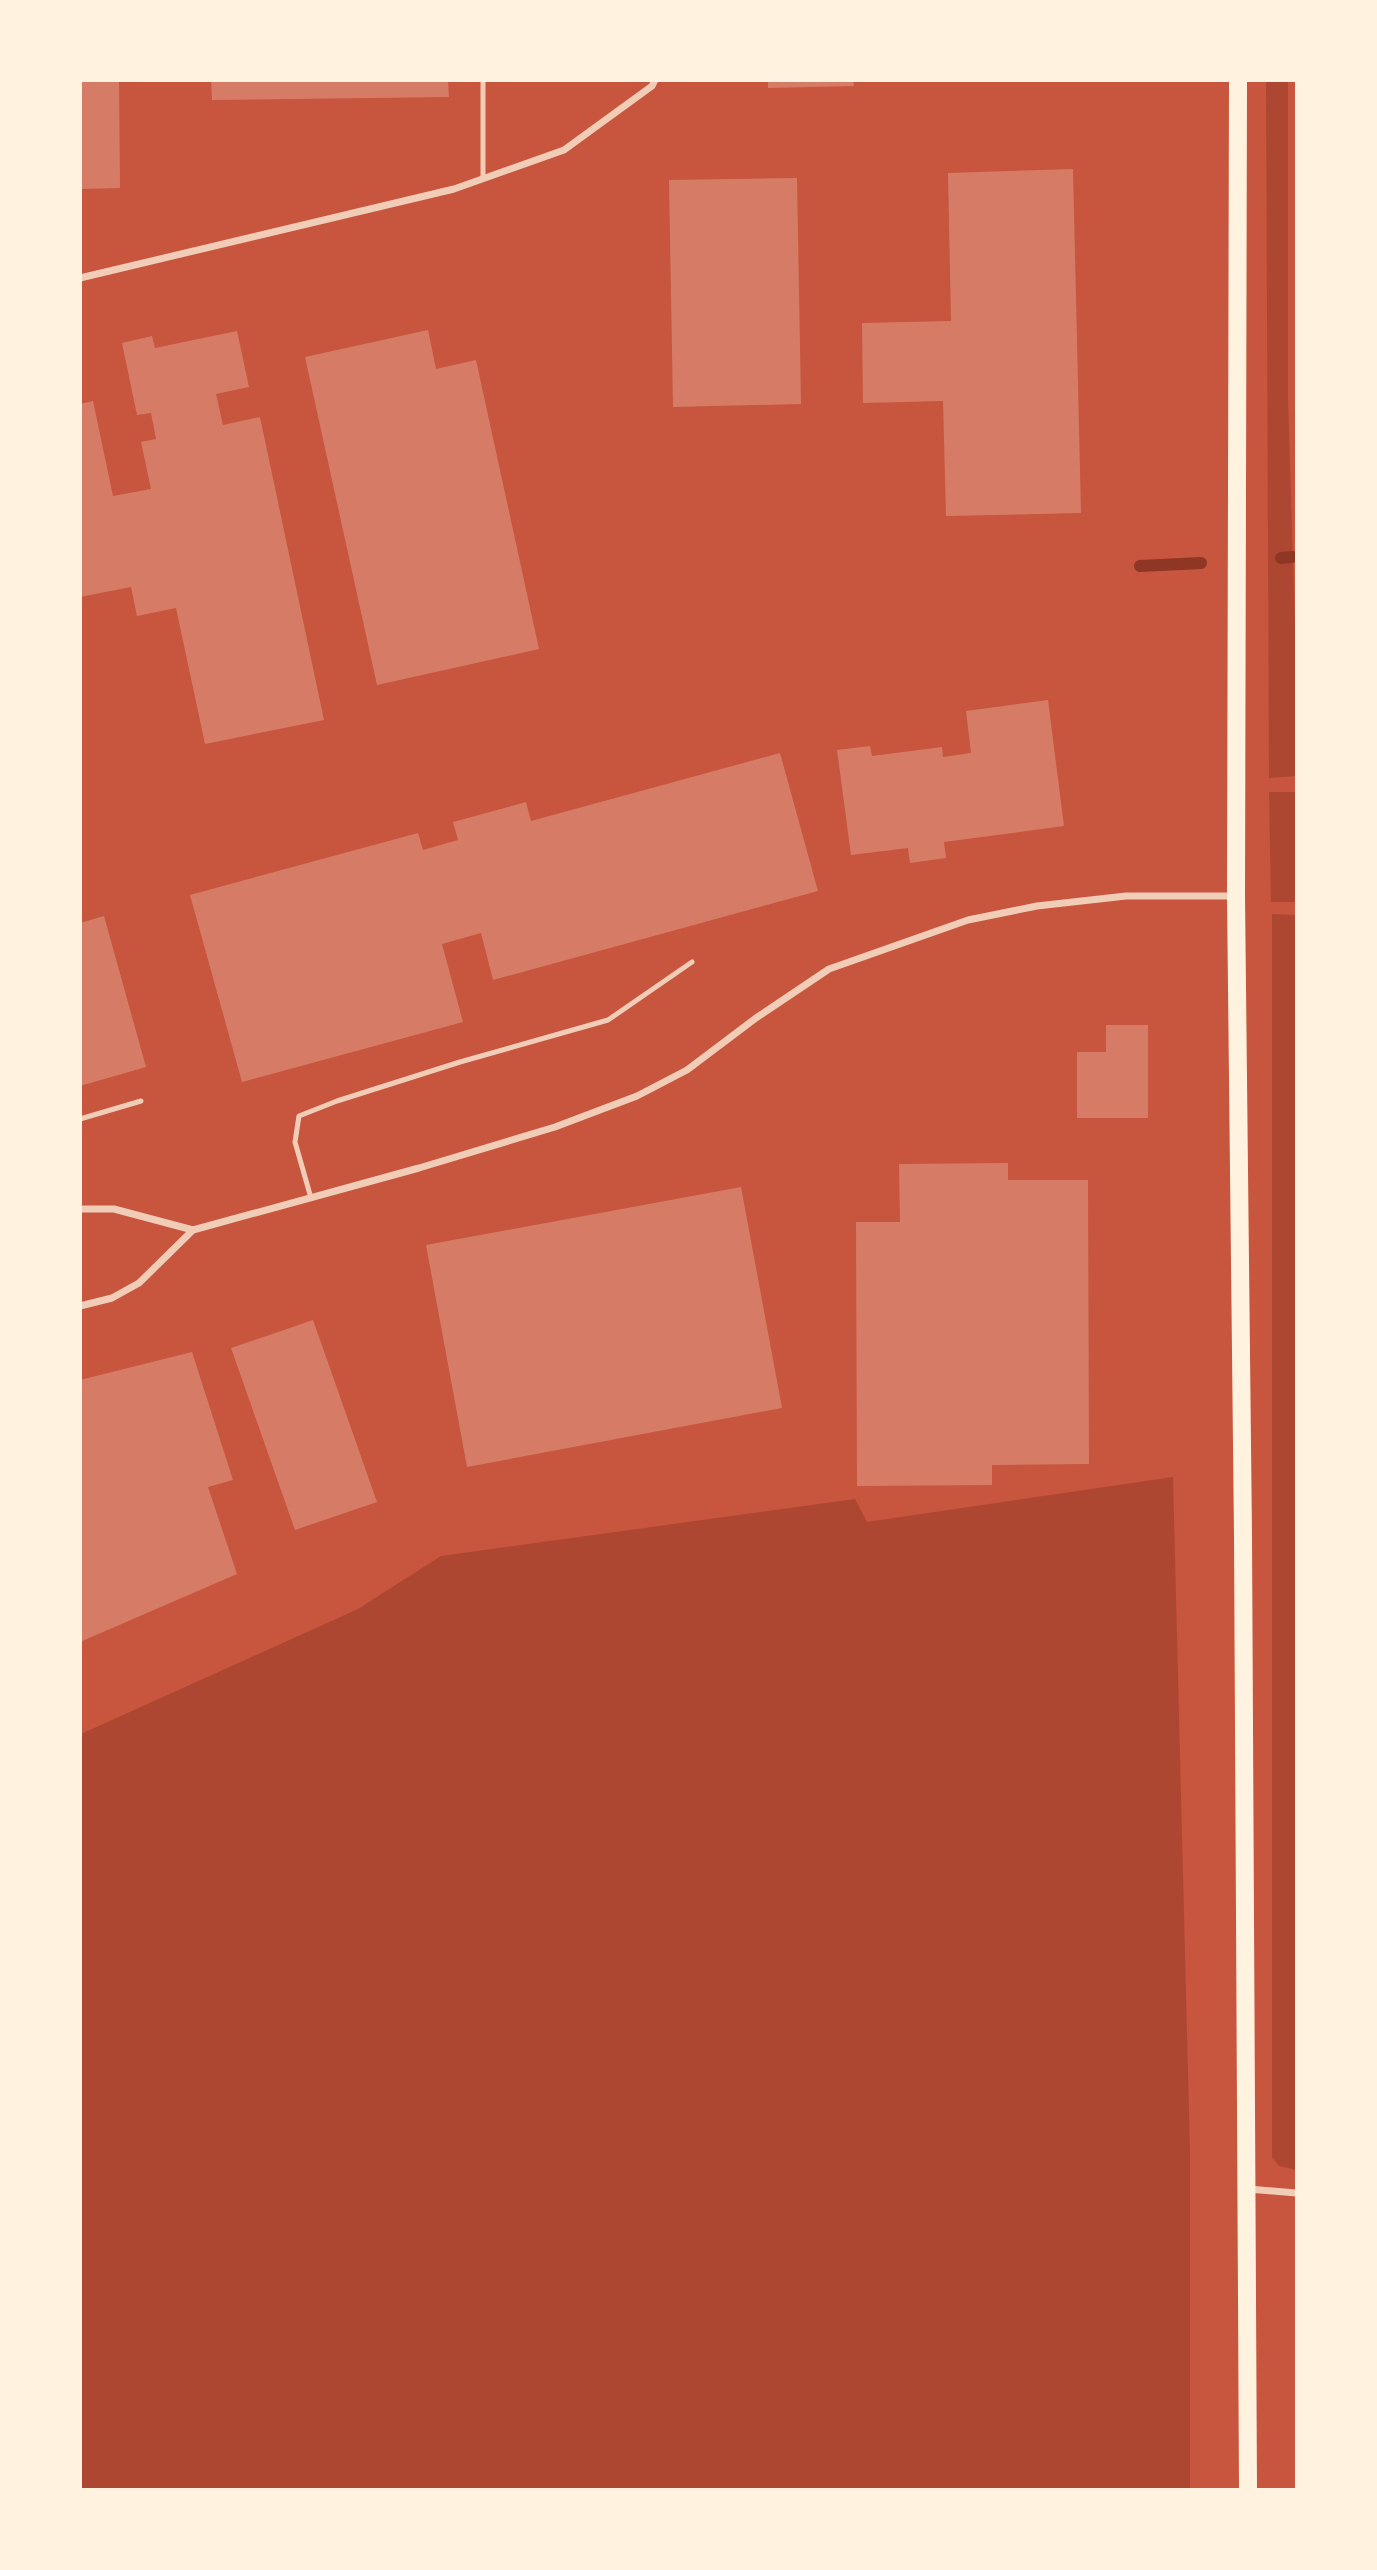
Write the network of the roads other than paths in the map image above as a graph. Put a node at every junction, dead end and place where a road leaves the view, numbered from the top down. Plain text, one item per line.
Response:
1 (483, 80) edge
2 (655, 80) edge
3 (1238, 80) edge
4 (483, 178) junction
5 (80, 278) edge
6 (1236, 896) junction
7 (692, 962) dead end
8 (141, 1101) dead end
9 (80, 1119) edge
10 (311, 1198) junction
11 (80, 1209) edge
12 (193, 1230) junction
13 (80, 1306) edge
14 (1248, 2189) junction
15 (1297, 2193) edge
16 (1248, 2490) edge

1 - 4 lane
2 - 4 street
3 - 6 main road
4 - 5 street
6 - 10 street
6 - 14 main road
7 - 10 lane
8 - 9 lane
10 - 12 street
11 - 12 street
12 - 13 street
14 - 15 street
14 - 16 main road

